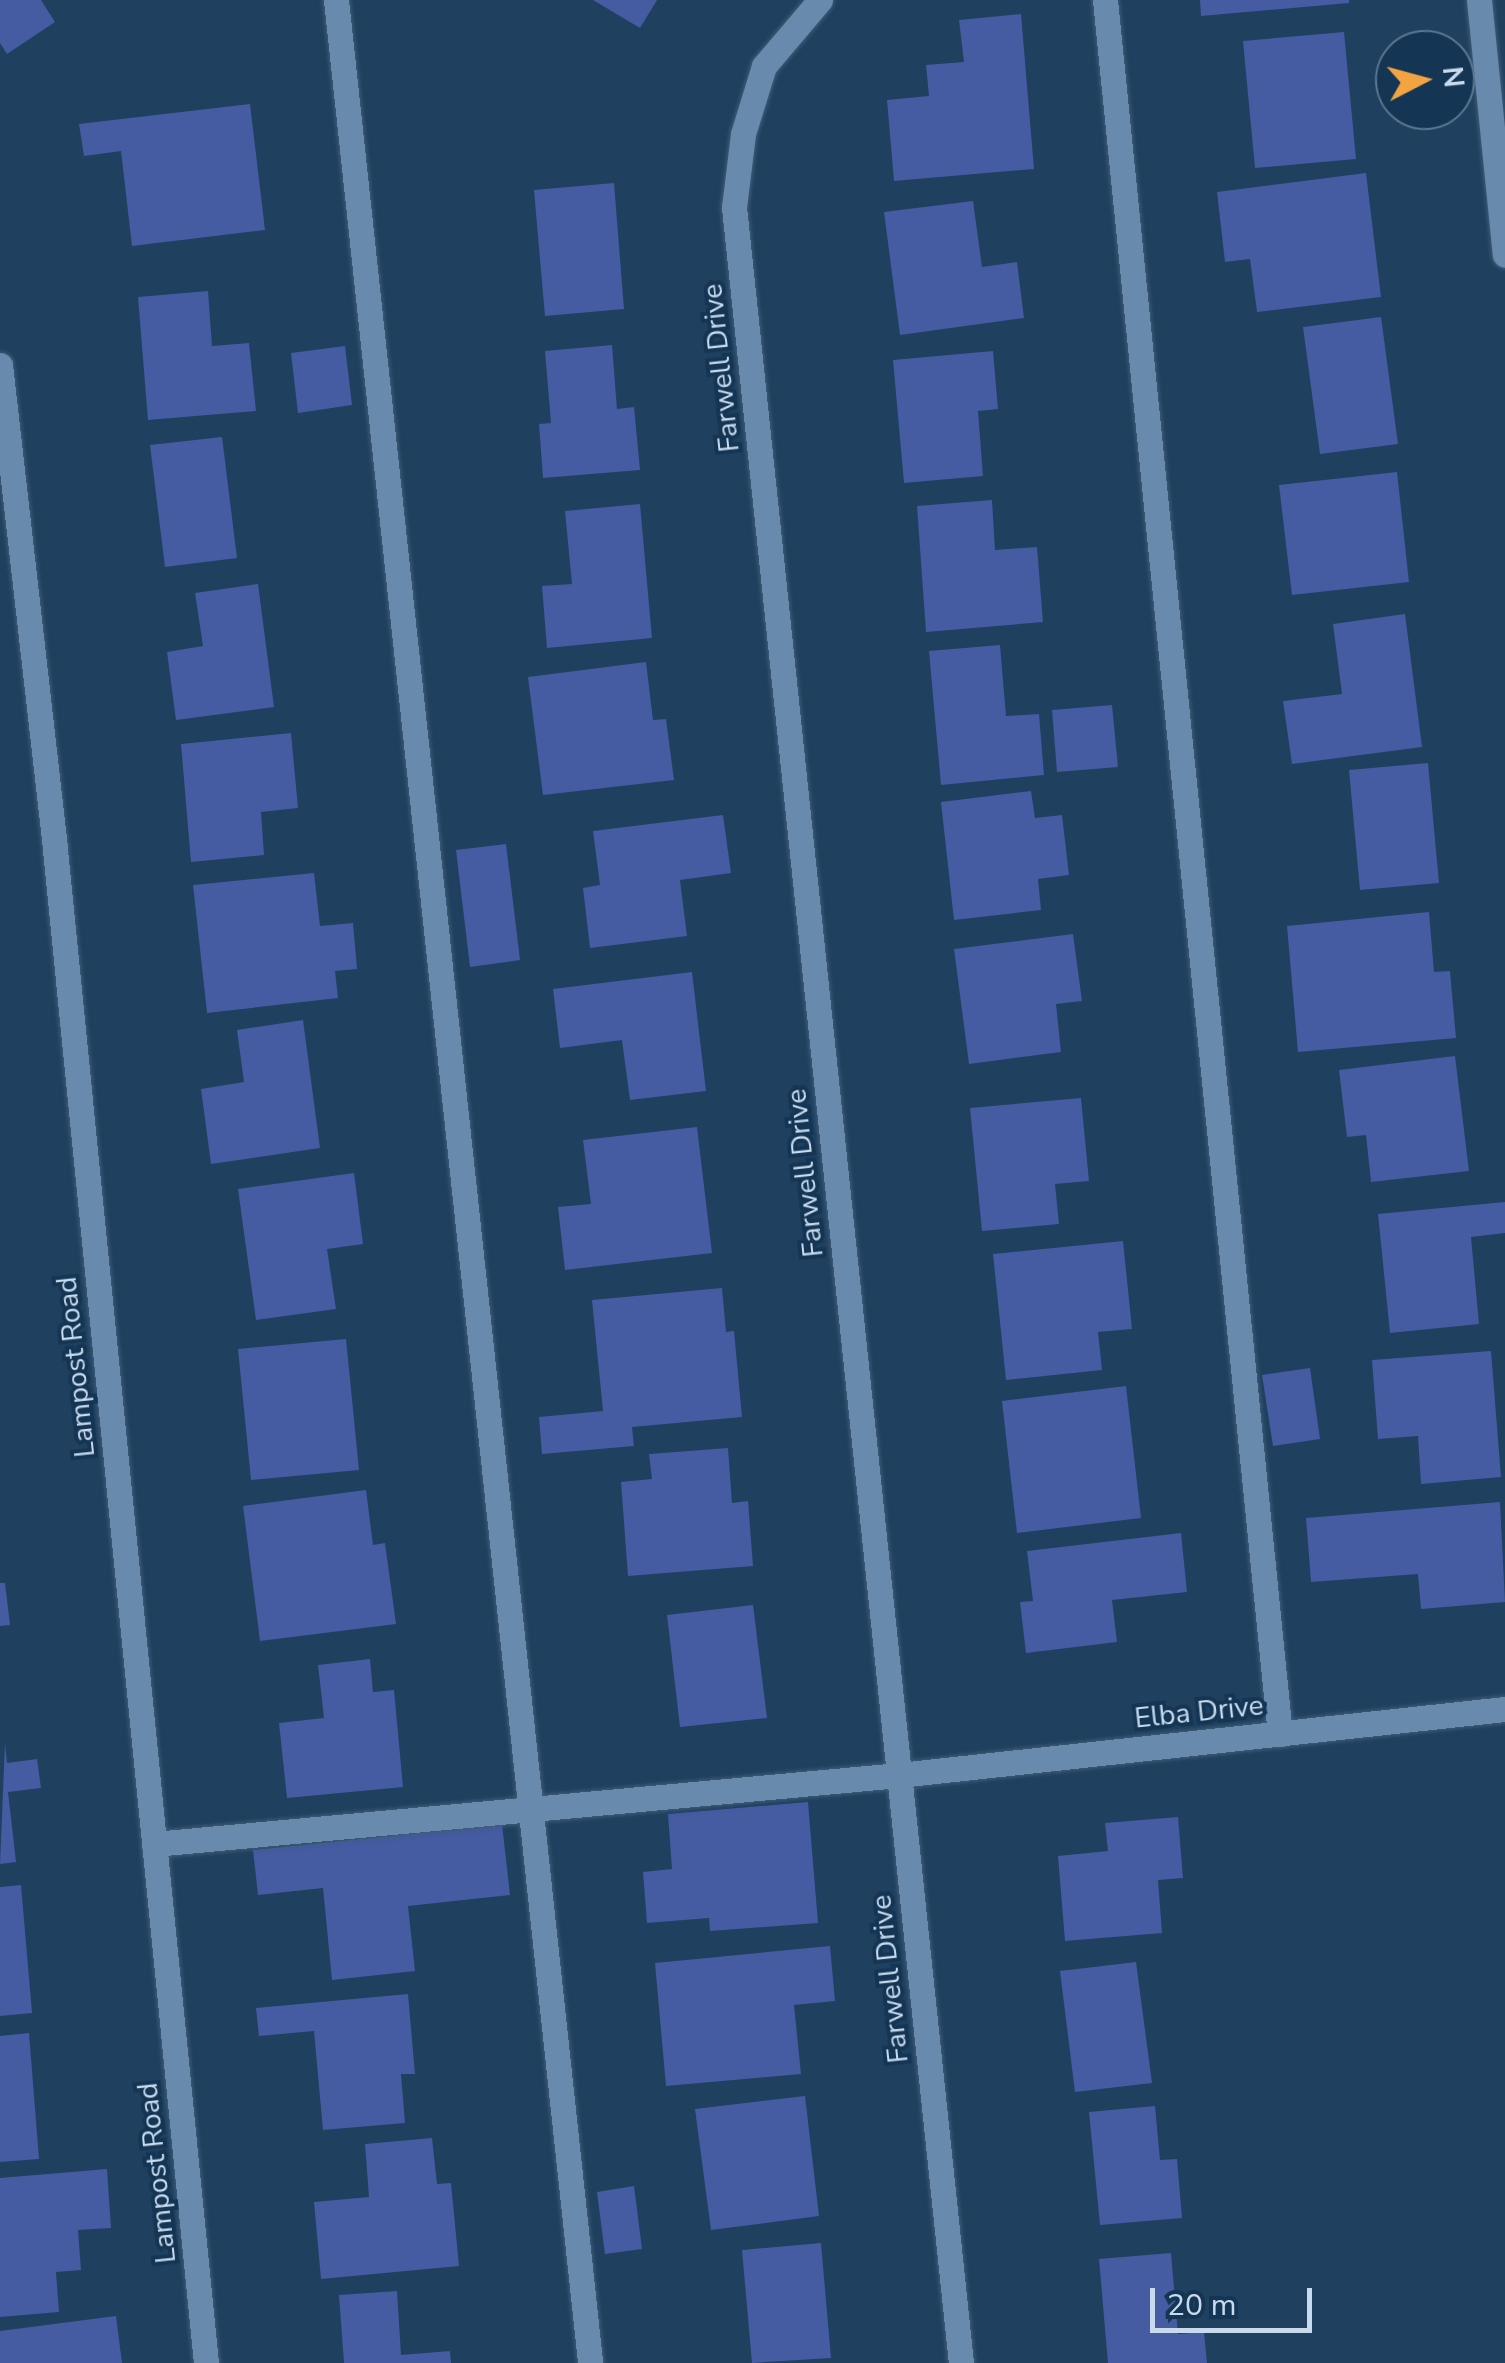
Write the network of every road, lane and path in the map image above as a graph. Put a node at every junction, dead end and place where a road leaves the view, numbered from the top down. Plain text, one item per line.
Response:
1 (336, 0) edge
2 (820, 0) edge
3 (1105, 0) edge
4 (1479, 0) edge
5 (1505, 255) edge
6 (0, 365) edge
7 (1505, 1709) edge
8 (1280, 1734) junction
9 (899, 1776) junction
10 (532, 1809) junction
11 (154, 1844) junction
12 (206, 2363) edge
13 (590, 2363) edge
14 (961, 2363) edge

1 - 10 street
2 - 9 street, Farwell Drive
3 - 8 street
4 - 5 street
6 - 11 street, Lampost Road
7 - 8 street, Elba Drive
8 - 9 street, Elba Drive
9 - 10 street, Elba Drive
9 - 14 street, Farwell Drive
10 - 11 street, Elba Drive
10 - 13 street
11 - 12 street, Lampost Road

